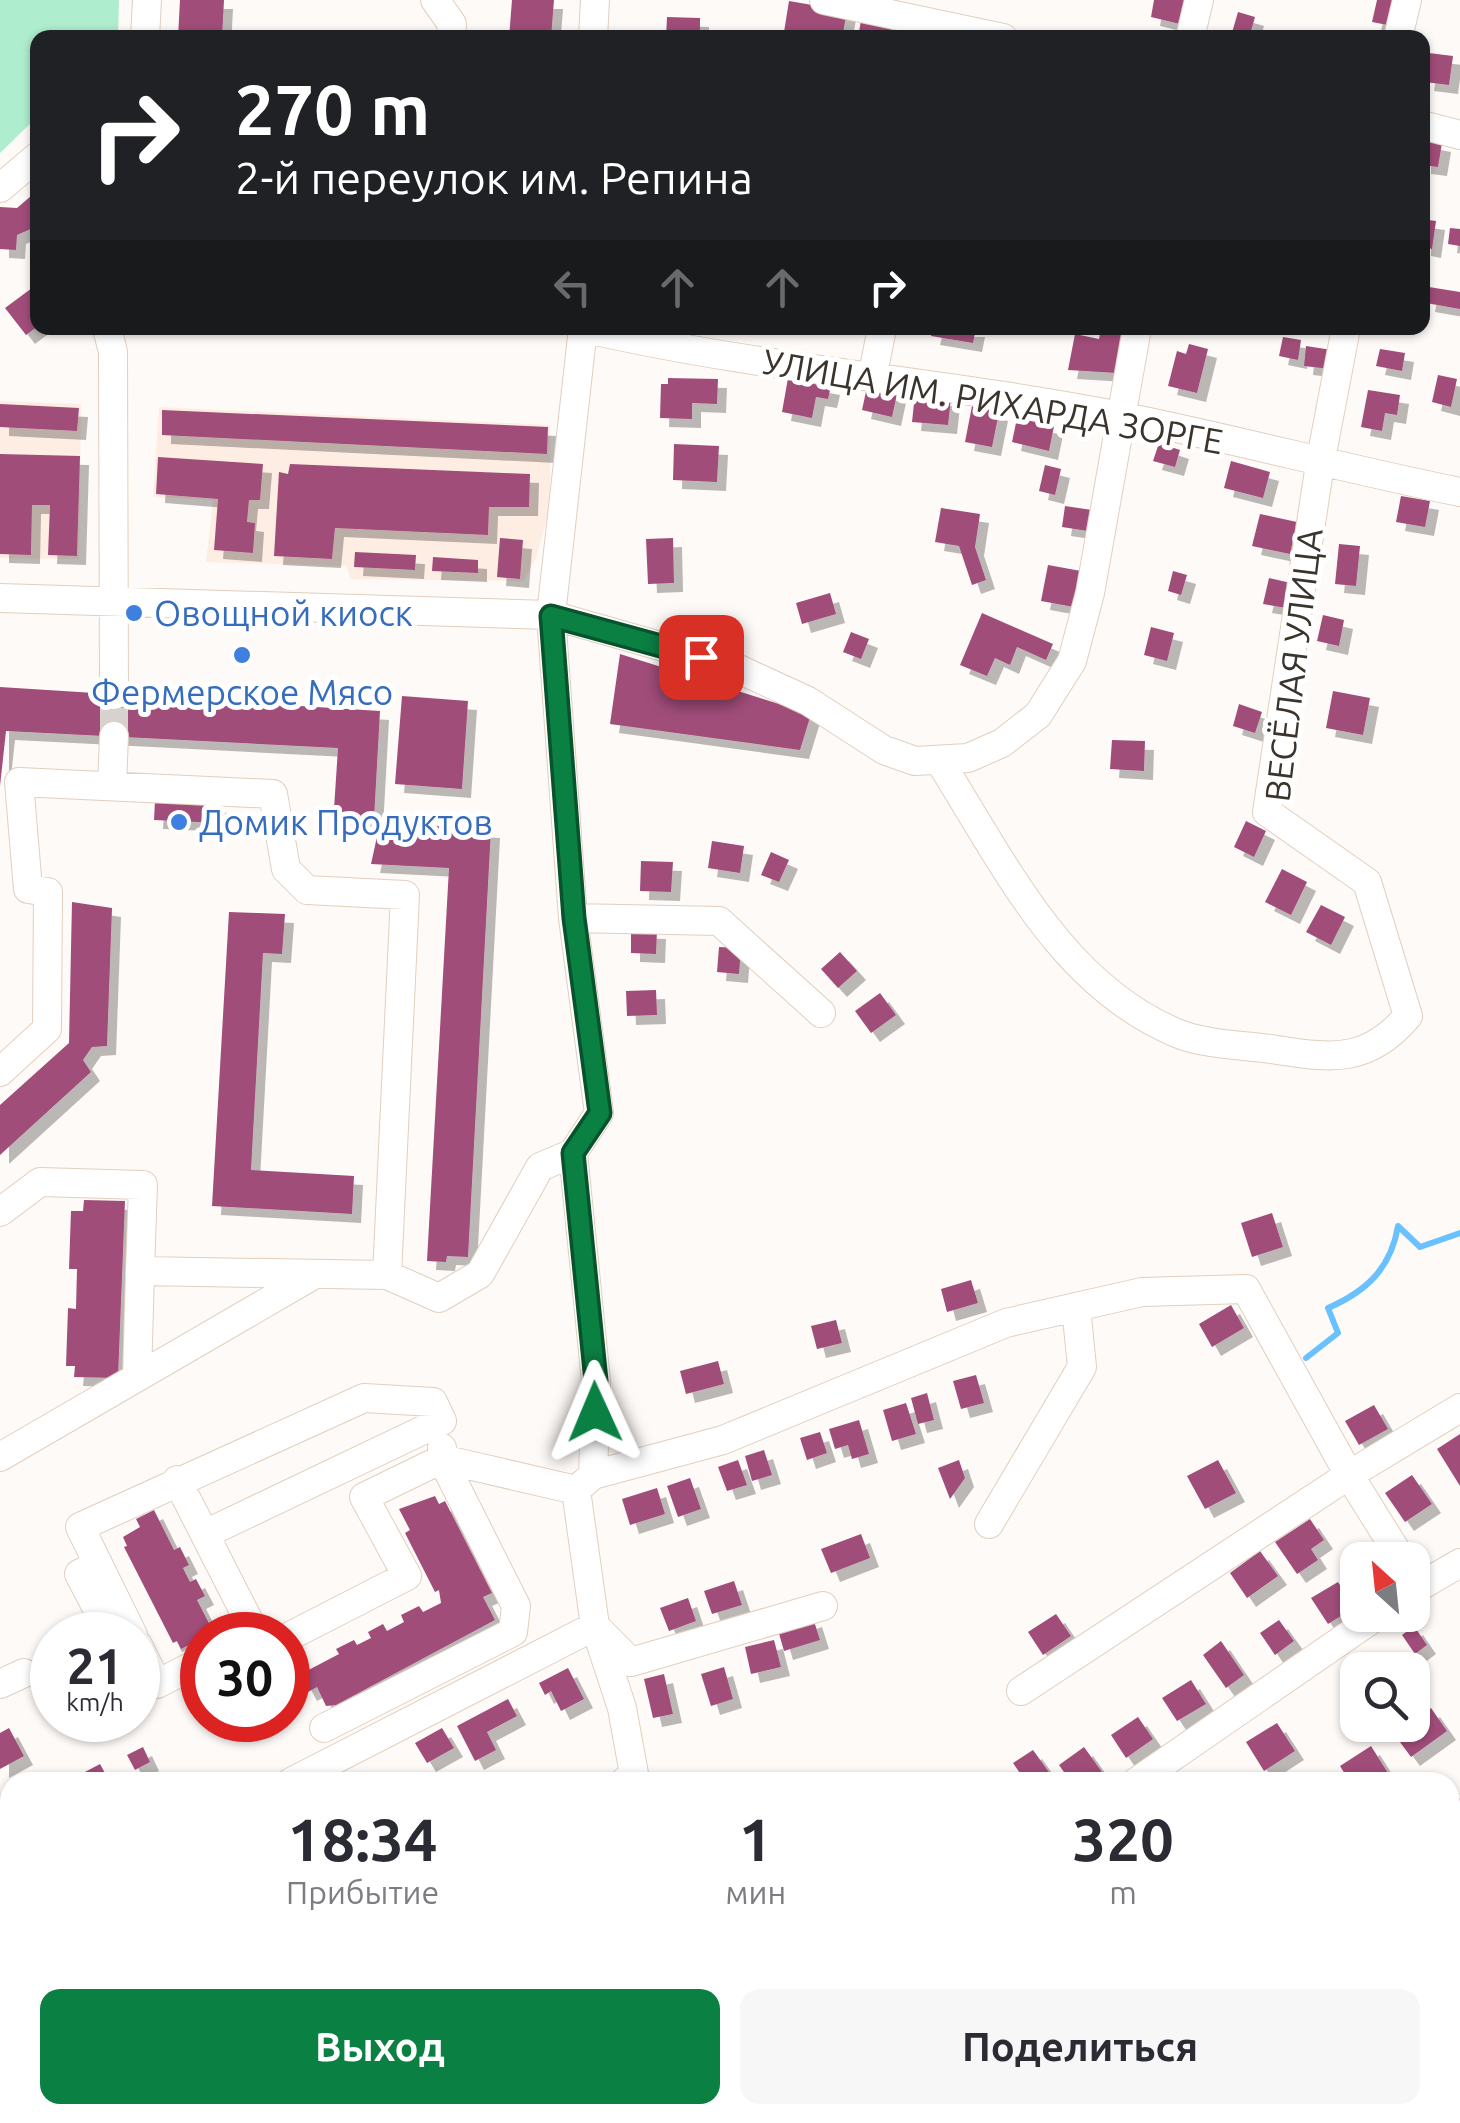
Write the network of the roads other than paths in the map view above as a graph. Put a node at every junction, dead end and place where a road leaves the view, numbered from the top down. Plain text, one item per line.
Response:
1 (147, 0) edge
2 (435, 0) edge
3 (595, 0) edge
4 (824, 0) edge
5 (1199, 0) edge
6 (1407, 0) edge
7 (942, 20) edge
8 (145, 30) edge
9 (452, 30) edge
10 (594, 30) edge
11 (976, 30) edge
12 (1192, 30) edge
13 (1400, 30) edge
14 (1430, 127) edge
15 (1460, 135) edge
16 (30, 164) edge
17 (0, 188) edge
18 (109, 335) edge
19 (582, 335) edge
20 (614, 335) edge
21 (880, 335) edge
22 (1136, 335) edge
23 (1345, 335) edge
24 (872, 374) junction
25 (1122, 416) junction
26 (1320, 464) junction
27 (1460, 492) edge
28 (0, 598) edge
29 (114, 600) junction
30 (551, 616) junction
31 (114, 695) tunnel mouth
32 (114, 736) tunnel mouth
33 (940, 762) junction
34 (112, 786) junction
35 (574, 918) junction
36 (821, 1013) dead end
37 (0, 1072) edge
38 (573, 1153) junction
39 (0, 1212) edge
40 (140, 1271) junction
41 (387, 1274) junction
42 (311, 1276) junction
43 (1076, 1307) junction
44 (138, 1377) junction
45 (1460, 1408) edge
46 (442, 1421) junction
47 (0, 1456) edge
48 (442, 1459) junction
49 (1349, 1475) junction
50 (177, 1480) junction
51 (585, 1483) junction
52 (989, 1524) dead end
53 (205, 1534) junction
54 (1391, 1542) edge
55 (1460, 1562) edge
56 (1430, 1577) edge
57 (823, 1606) dead end
58 (99, 1612) edge
59 (117, 1612) edge
60 (119, 1612) edge
61 (244, 1612) edge
62 (310, 1625) edge
63 (594, 1626) junction
64 (1353, 1632) edge
65 (1021, 1690) dead end
66 (324, 1728) dead end
67 (310, 1772) edge
68 (634, 1772) edge
69 (1150, 1772) edge

1 - 8 street
2 - 9 street
3 - 10 street
4 - 7 street
5 - 12 street
6 - 13 street
7 - 11 street
14 - 15 street
16 - 17 street
18 - 29 street
19 - 30 street
20 - 24 street, УЛИЦА ИМ. РИХАРДА ЗОРГЕ
21 - 24 street
22 - 25 street
23 - 26 street, ВЕСЁЛАЯ УЛИЦА
24 - 25 street, УЛИЦА ИМ. РИХАРДА ЗОРГЕ
25 - 26 street, УЛИЦА ИМ. РИХАРДА ЗОРГЕ
25 - 33 street
26 - 27 street, УЛИЦА ИМ. РИХАРДА ЗОРГЕ
26 - 33 street, ВЕСЁЛАЯ УЛИЦА
28 - 29 street
29 - 30 street
29 - 31 street
30 - 33 street
30 - 35 street
32 - 34 street
34 - 37 street
34 - 41 street
35 - 36 street
35 - 38 street
38 - 41 street
38 - 51 street
39 - 40 street
40 - 42 street
40 - 44 street
41 - 42 street
42 - 44 street
43 - 49 street
43 - 51 street
43 - 52 street
44 - 47 street
45 - 49 street
46 - 48 street
46 - 50 street
46 - 53 street
48 - 51 street
48 - 62 street
48 - 66 street
49 - 54 street
49 - 65 street
50 - 53 street
50 - 60 street
51 - 63 street
53 - 61 street
55 - 56 street
57 - 63 street
58 - 59 street
63 - 67 street
63 - 68 street
64 - 69 street

